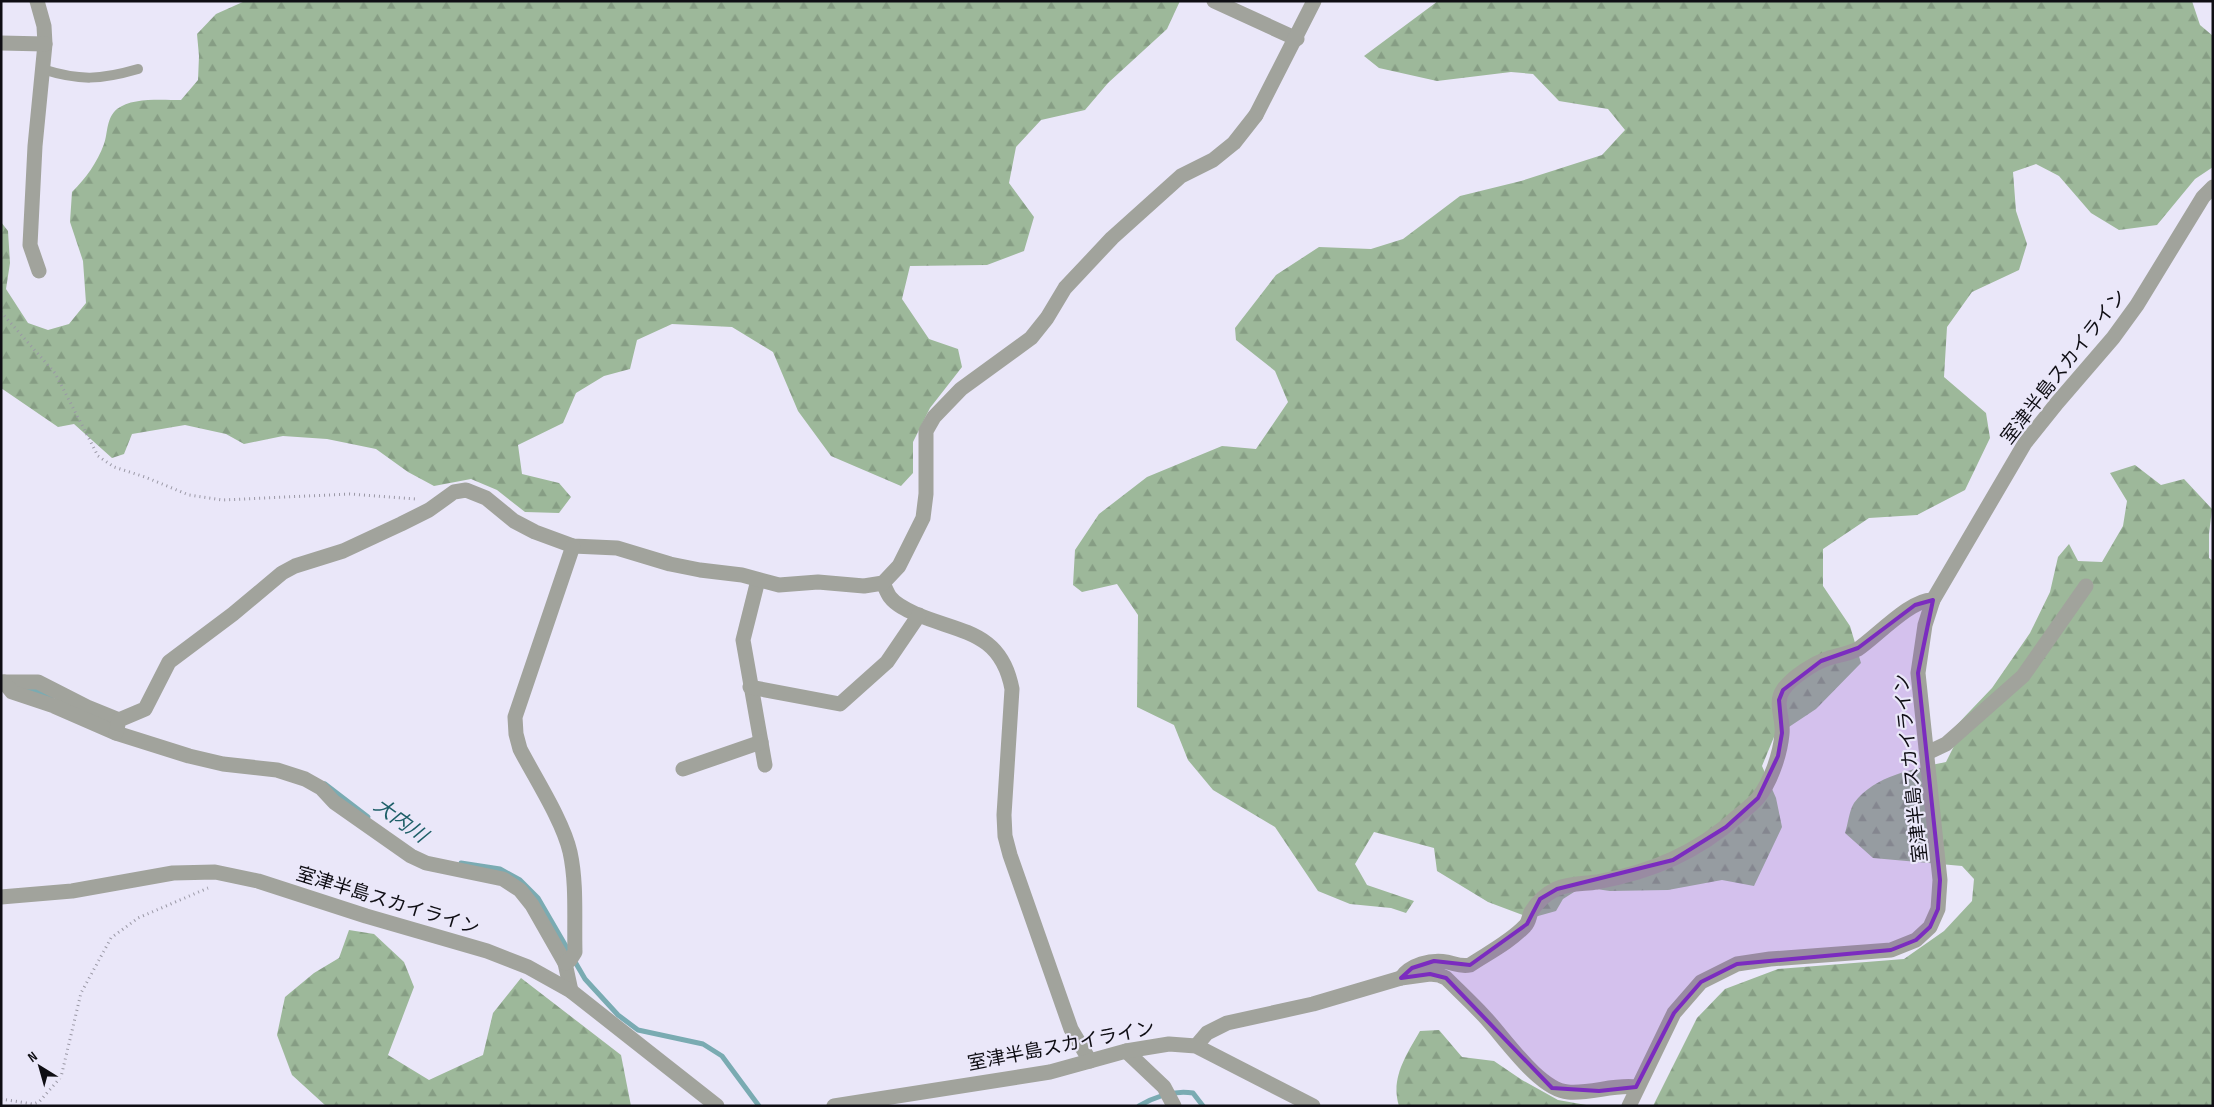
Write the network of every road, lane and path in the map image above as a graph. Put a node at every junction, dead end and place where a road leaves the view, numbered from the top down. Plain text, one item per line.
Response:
1 (37, 1) edge
2 (1214, 1) edge
3 (1314, 1) edge
4 (1297, 39) junction
5 (1, 43) edge
6 (44, 44) junction
7 (42, 69) junction
8 (138, 70) dead end
9 (2213, 187) edge
10 (39, 271) dead end
11 (1, 312) edge
12 (440, 501) junction
13 (573, 546) junction
14 (758, 580) junction
15 (883, 583) junction
16 (2086, 586) dead end
17 (1933, 600) junction
18 (919, 615) junction
19 (2, 682) edge
20 (750, 687) junction
21 (118, 726) junction
22 (761, 742) junction
23 (1927, 753) junction
24 (765, 765) dead end
25 (684, 769) dead end
26 (226, 874) junction
27 (1, 896) edge
28 (570, 960) junction
29 (1400, 978) junction
30 (571, 991) junction
31 (1196, 1046) junction
32 (1126, 1051) junction
33 (1090, 1061) junction
34 (1636, 1087) junction
35 (1, 1099) edge
36 (717, 1106) edge
37 (834, 1106) edge
38 (1174, 1106) edge
39 (1313, 1106) edge
40 (1629, 1106) edge

1 - 6 street
2 - 4 street
3 - 4 street
4 - 15 street
5 - 6 street
6 - 7 street
7 - 8 lane
7 - 10 street
9 - 17 street, 室津半島スカイライン
11 - 12 path
12 - 13 street
12 - 21 street
13 - 14 street
13 - 28 street
14 - 15 street
14 - 20 street
15 - 18 street
16 - 23 street
17 - 23 street, 室津半島スカイライン
17 - 29 street
18 - 20 street
18 - 33 street
19 - 21 street
20 - 22 street
21 - 28 street
22 - 24 street
22 - 25 street
23 - 34 street, 室津半島スカイライン
26 - 27 street, 室津半島スカイライン
26 - 30 street, 室津半島スカイライン
26 - 35 path
28 - 30 street
29 - 31 street
29 - 34 street
30 - 36 street, 室津半島スカイライン
31 - 32 street, 室津半島スカイライン
31 - 39 street, 室津半島スカイライン
32 - 33 street, 室津半島スカイライン
32 - 38 street
33 - 37 street, 室津半島スカイライン
34 - 40 street, 室津半島スカイライン

